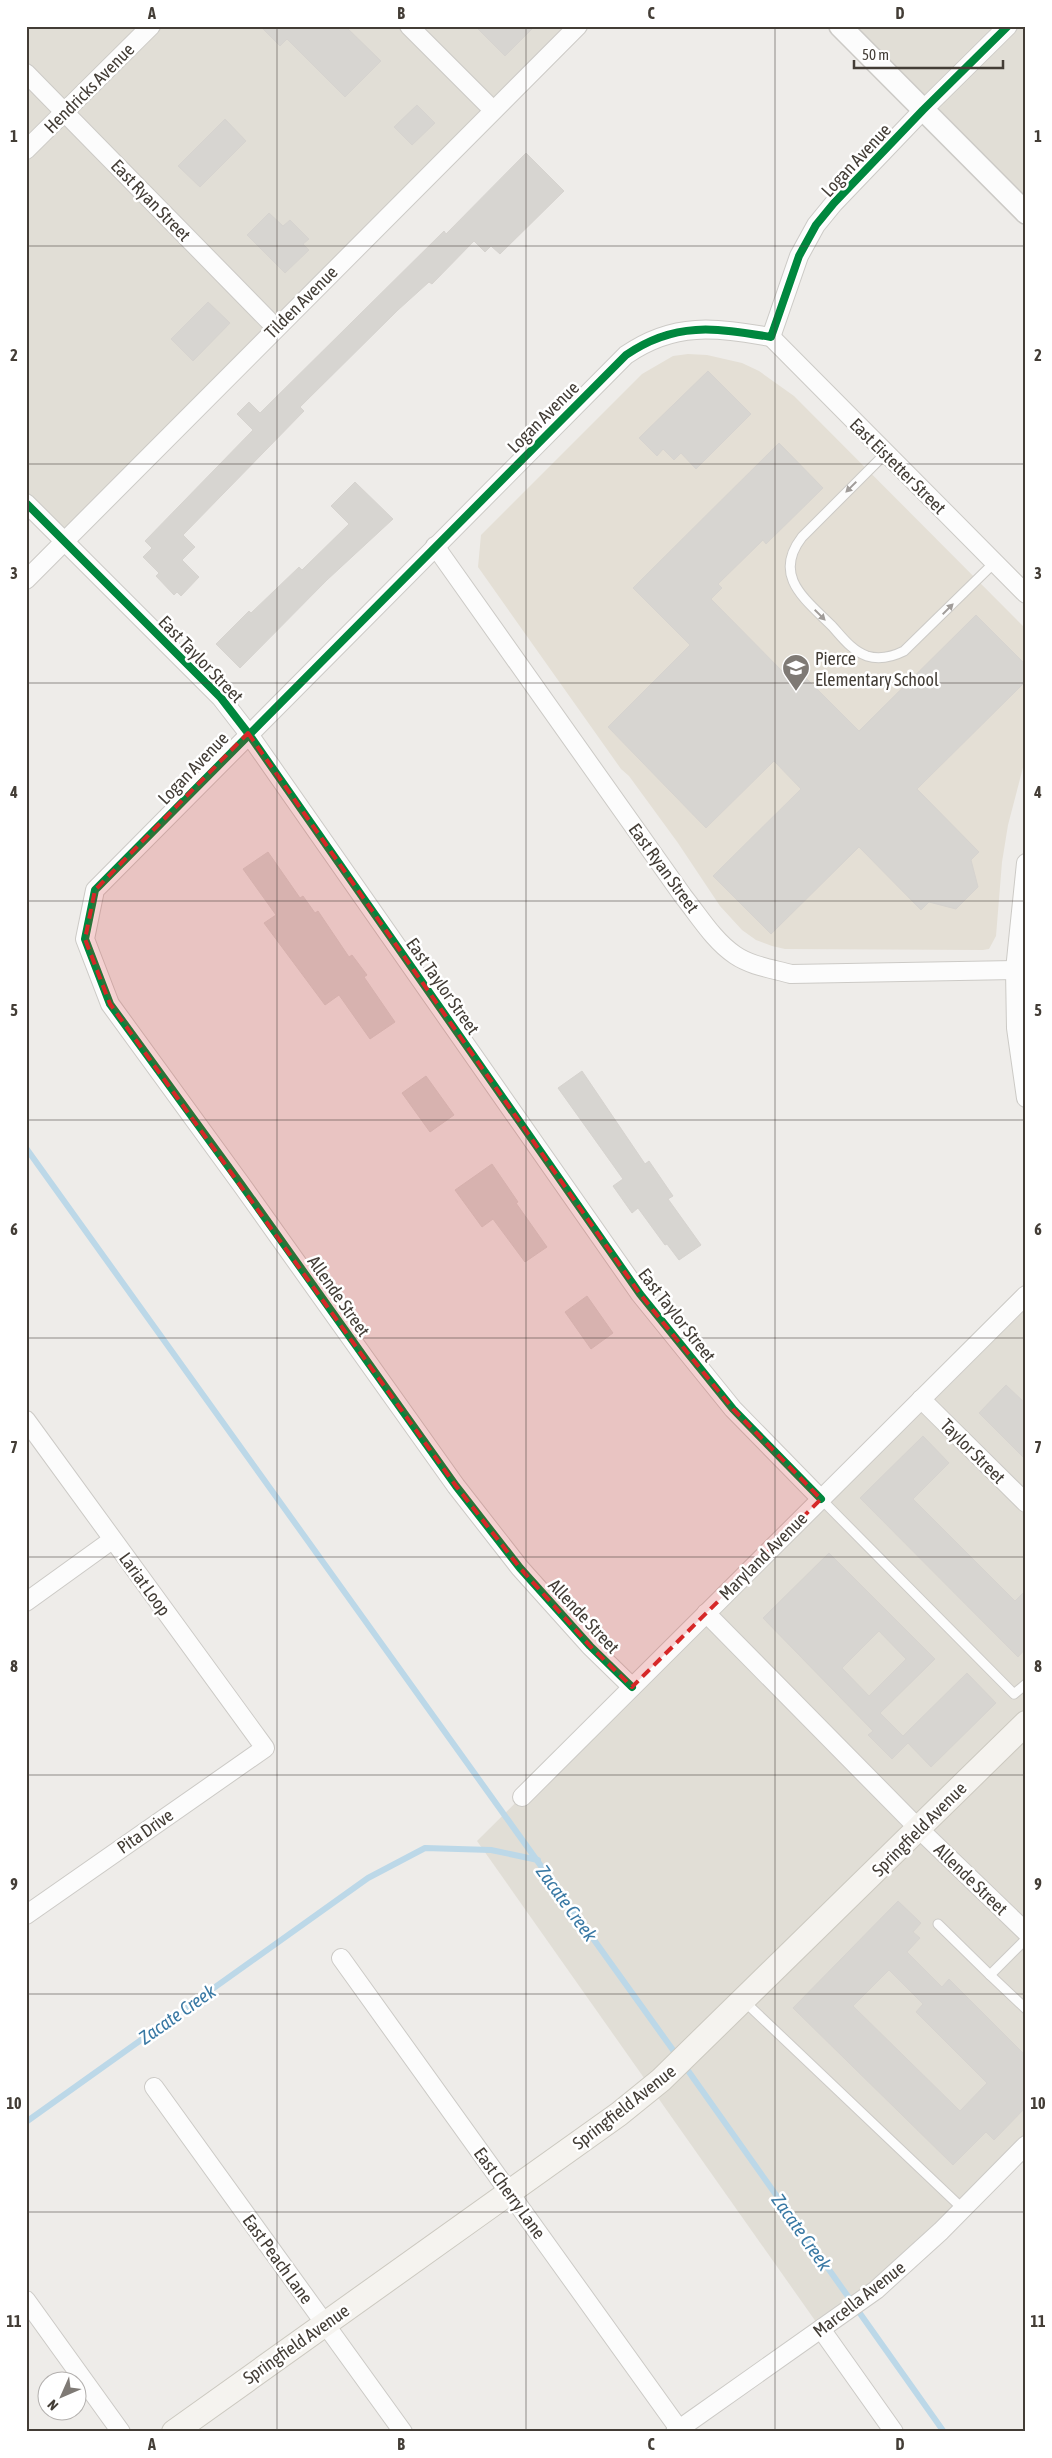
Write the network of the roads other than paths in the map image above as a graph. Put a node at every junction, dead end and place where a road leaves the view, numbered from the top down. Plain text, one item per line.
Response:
1 (151, 26) edge
2 (409, 26) edge
3 (578, 26) edge
4 (840, 26) edge
5 (1008, 26) edge
6 (26, 73) edge
7 (493, 110) junction
8 (923, 110) junction
9 (65, 112) junction
10 (26, 150) edge
11 (1026, 213) edge
12 (276, 328) junction
13 (771, 337) junction
14 (886, 453) junction
15 (26, 503) edge
16 (64, 542) junction
17 (435, 546) junction
18 (994, 563) junction
19 (26, 580) edge
20 (1026, 594) edge
21 (248, 733) junction
22 (1026, 863) edge
23 (95, 890) joint
24 (1015, 970) junction
25 (1026, 1098) edge
26 (1026, 1295) edge
27 (921, 1399) junction
28 (26, 1420) edge
29 (821, 1499) junction
30 (1026, 1503) edge
31 (112, 1540) junction
32 (26, 1602) edge
33 (706, 1613) junction
34 (1026, 1684) edge
35 (632, 1687) junction
36 (1026, 1723) edge
37 (265, 1748) joint
38 (522, 1797) dead end
39 (920, 1829) junction
40 (26, 1915) edge
41 (938, 1924) dead end
42 (1026, 1932) edge
43 (1026, 1939) edge
44 (341, 1958) dead end
45 (990, 1974) junction
46 (744, 2001) junction
47 (1026, 2009) edge
48 (154, 2087) dead end
49 (1026, 2145) edge
50 (509, 2192) junction
51 (963, 2209) junction
52 (26, 2300) edge
53 (325, 2324) junction
54 (828, 2325) junction
55 (677, 2430) edge
56 (121, 2432) edge
57 (174, 2432) edge
58 (402, 2432) edge
59 (894, 2432) edge

1 - 9 street, Hendricks Avenue
2 - 7 street
3 - 7 street, Tilden Avenue
4 - 8 street
5 - 8 street, Logan Avenue
6 - 9 street, East Ryan Street
7 - 12 street, Tilden Avenue
8 - 11 street
8 - 13 street, Logan Avenue
9 - 10 street, Hendricks Avenue
9 - 12 street, East Ryan Street
12 - 16 street, Tilden Avenue
13 - 14 street, East Eistetter Street
13 - 17 street, Logan Avenue
14 - 18 street, East Eistetter Street
14 -> 18 lane
15 - 16 street, East Taylor Street
16 - 19 street, Tilden Avenue
16 - 21 street, East Taylor Street
17 - 21 street, Logan Avenue
17 - 24 street, East Ryan Street
18 - 20 street, East Eistetter Street
21 - 23 street, Logan Avenue
21 - 29 street, East Taylor Street
22 - 24 street
23 - 35 street, Allende Street
24 - 25 street
26 - 27 street, Maryland Avenue
27 - 29 street, Maryland Avenue
27 - 30 street, Taylor Street
28 - 31 street, Lariat Loop
29 - 33 street, Maryland Avenue
29 - 34 lane
31 - 32 street
31 - 37 street, Lariat Loop
33 - 35 street, Maryland Avenue
33 - 39 street, Allende Street
35 - 38 street, Maryland Avenue
36 - 39 main road, Springfield Avenue
37 - 40 street, Pita Drive
39 - 42 street, Allende Street
39 - 46 main road, Springfield Avenue
41 - 45 lane
43 - 45 lane
44 - 50 street, East Cherry Lane
45 - 47 lane
46 - 50 main road, Springfield Avenue
46 - 51 lane
48 - 53 street, East Peach Lane
49 - 51 street, Marcella Avenue
50 - 53 main road, Springfield Avenue
50 - 55 street, East Cherry Lane
51 - 54 street, Marcella Avenue
52 - 56 street
53 - 57 main road, Springfield Avenue
53 - 58 street, East Peach Lane
54 - 55 street, Marcella Avenue
54 - 59 street

